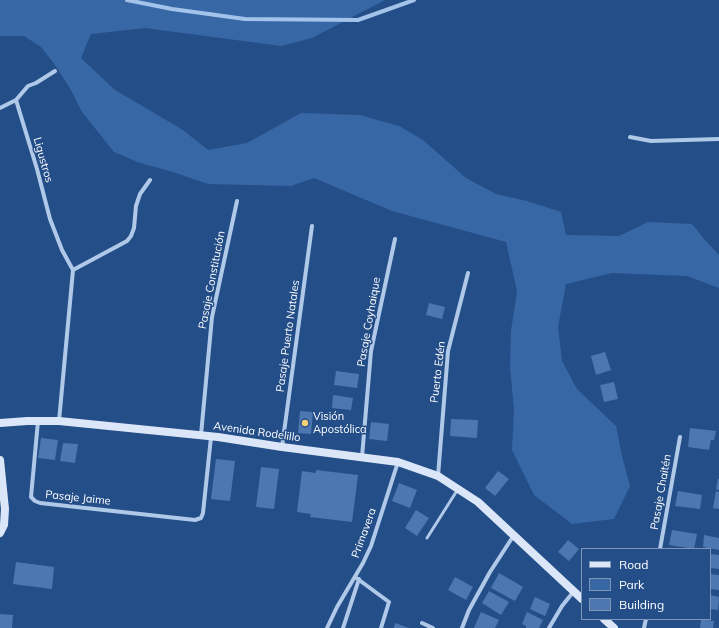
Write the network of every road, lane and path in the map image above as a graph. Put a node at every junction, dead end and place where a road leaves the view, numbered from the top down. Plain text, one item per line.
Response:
1 (55, 71) dead end
2 (16, 100) junction
3 (0, 108) edge
4 (630, 137) dead end
5 (719, 139) edge
6 (150, 180) dead end
7 (237, 201) dead end
8 (312, 226) dead end
9 (395, 239) dead end
10 (73, 270) junction
11 (468, 273) dead end
12 (38, 421) junction
13 (59, 421) junction
14 (0, 423) edge
15 (201, 435) junction
16 (212, 437) junction
17 (680, 437) dead end
18 (282, 448) junction
19 (362, 457) junction
20 (0, 460) edge
21 (398, 462) junction
22 (438, 476) junction
23 (458, 489) junction
24 (2, 510) edge
25 (0, 533) edge
26 (514, 534) junction
27 (426, 538) dead end
28 (660, 548) edge
29 (357, 578) junction
30 (574, 591) junction
31 (581, 598) edge
32 (605, 620) edge
33 (422, 623) dead end
34 (328, 628) edge
35 (343, 628) edge
36 (381, 628) edge
37 (433, 628) edge
38 (462, 628) edge
39 (548, 628) edge
40 (614, 628) edge

1 - 2 street
2 - 3 street
2 - 10 street, Ligustros
4 - 5 street
6 - 10 street
7 - 15 street, Pasaje Constitución
8 - 18 street, Pasaje Puerto Natales
9 - 19 street, Pasaje Coyhaique
10 - 13 street
11 - 22 street, Puerto Edén
12 - 13 street, Avenida Rodelillo
12 - 14 street, Avenida Rodelillo
12 - 16 street, Pasaje Jaime
13 - 15 street, Avenida Rodelillo
15 - 16 street, Avenida Rodelillo
16 - 18 street, Avenida Rodelillo
17 - 28 street, Pasaje Chaitén
18 - 19 street, Avenida Rodelillo
19 - 21 street, Avenida Rodelillo
20 - 24 street
21 - 22 street, Avenida Rodelillo
21 - 29 street, Primavera
22 - 23 street, Avenida Rodelillo
23 - 26 street, Avenida Rodelillo
23 - 27 lane
24 - 25 street
26 - 30 street, Avenida Rodelillo
26 - 38 street
29 - 34 street, Primavera
29 - 35 street
29 - 36 street
30 - 31 street, Avenida Rodelillo
30 - 39 street
32 - 40 street
33 - 37 street

